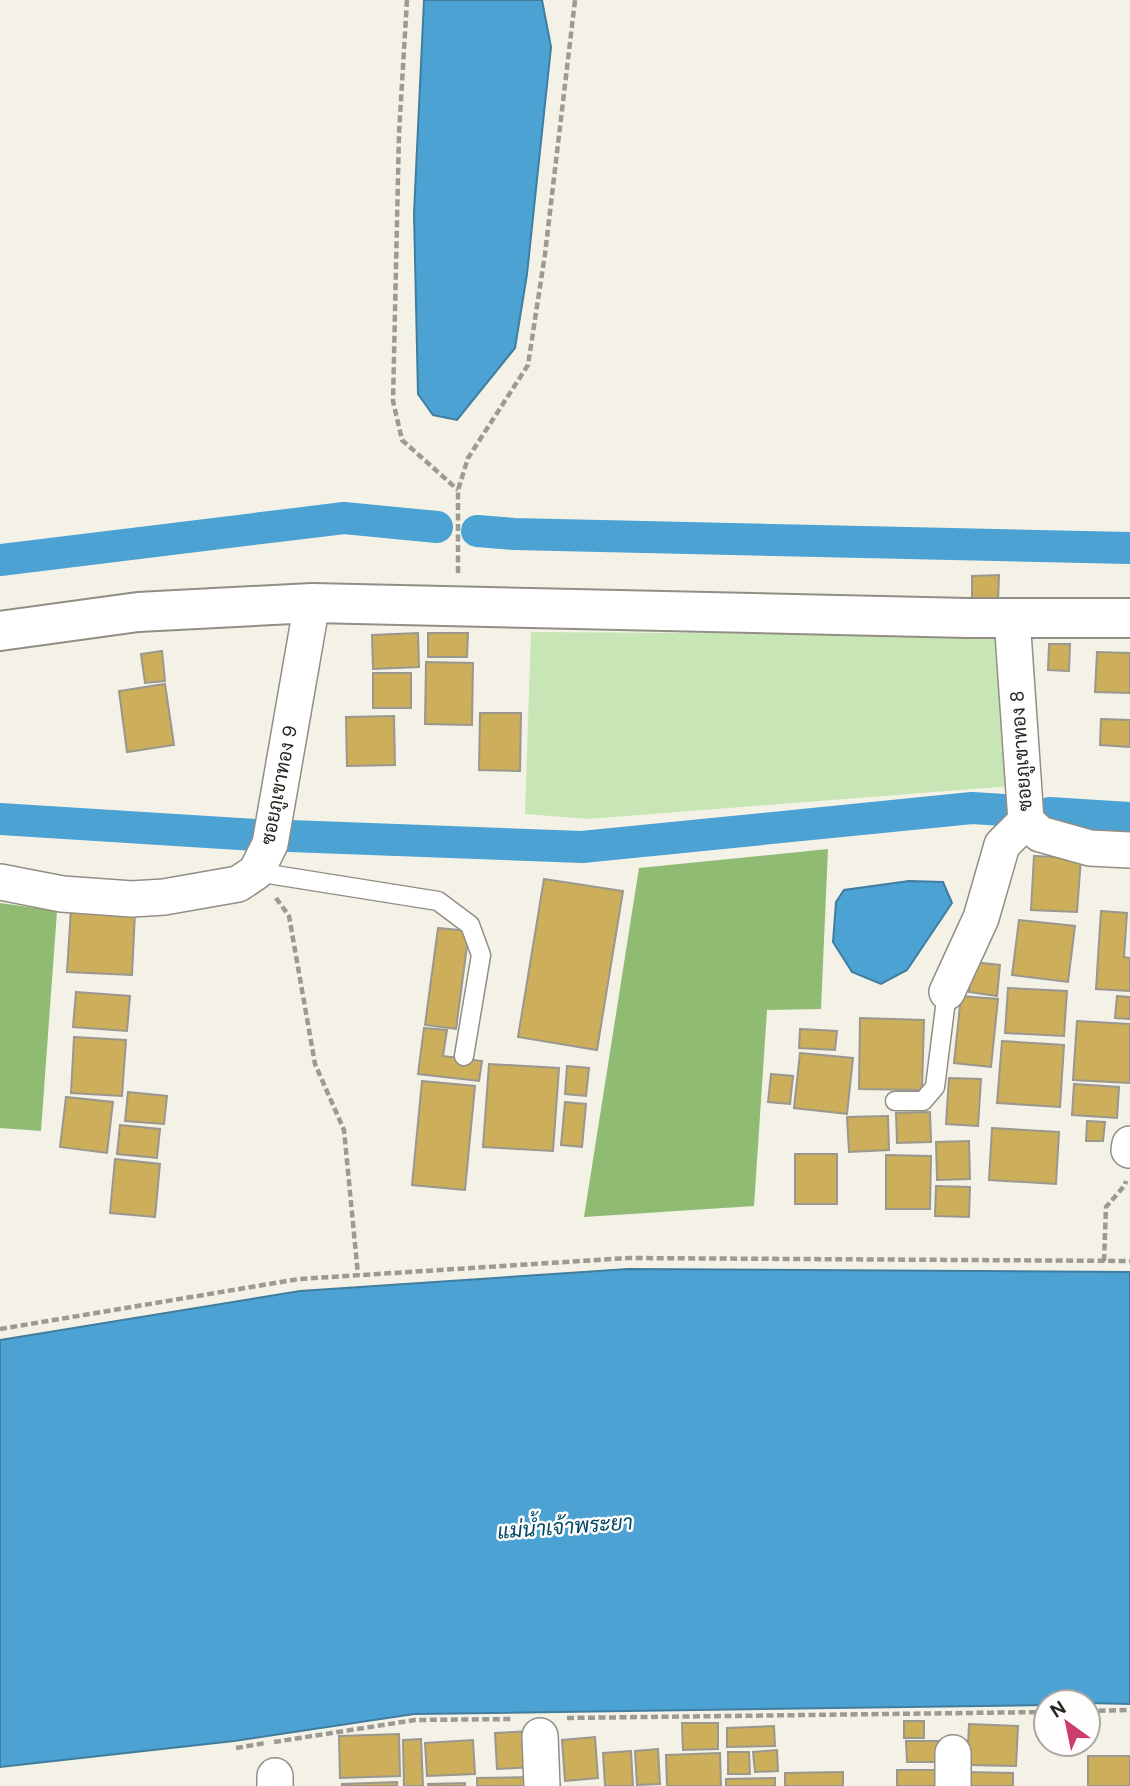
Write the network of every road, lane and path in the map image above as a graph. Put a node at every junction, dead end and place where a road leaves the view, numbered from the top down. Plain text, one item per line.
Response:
1 (407, 0) edge
2 (575, 0) edge
3 (458, 490) junction
4 (312, 603) junction
5 (458, 605) junction
6 (1012, 618) junction
7 (1130, 618) edge
8 (0, 631) edge
9 (1026, 821) junction
10 (1130, 850) edge
11 (256, 873) junction
12 (0, 882) edge
13 (947, 992) joint
14 (464, 1056) dead end
15 (895, 1101) dead end
16 (1130, 1147) edge
17 (1104, 1261) junction
18 (1130, 1261) edge
19 (358, 1276) junction
20 (0, 1329) edge
21 (1130, 1710) edge
22 (1102, 1711) edge
23 (1032, 1712) edge
24 (544, 1725) junction
25 (236, 1748) dead end
26 (542, 1786) edge

1 - 3 path
2 - 3 path
3 - 5 path
4 - 5 street
4 - 8 street
4 - 11 street, ซอยภูเขาทอง 9
5 - 6 street
6 - 7 street
6 - 9 street, ซอยภูเขาทอง 8
9 - 10 street
9 - 13 street, ซอยภูเขาทอง 8
11 - 12 street
11 - 14 lane
11 - 19 path
13 - 15 lane
16 - 17 path
17 - 18 path
17 - 19 path
19 - 20 path
21 - 22 path
23 - 24 path
24 - 25 path
24 - 26 street

